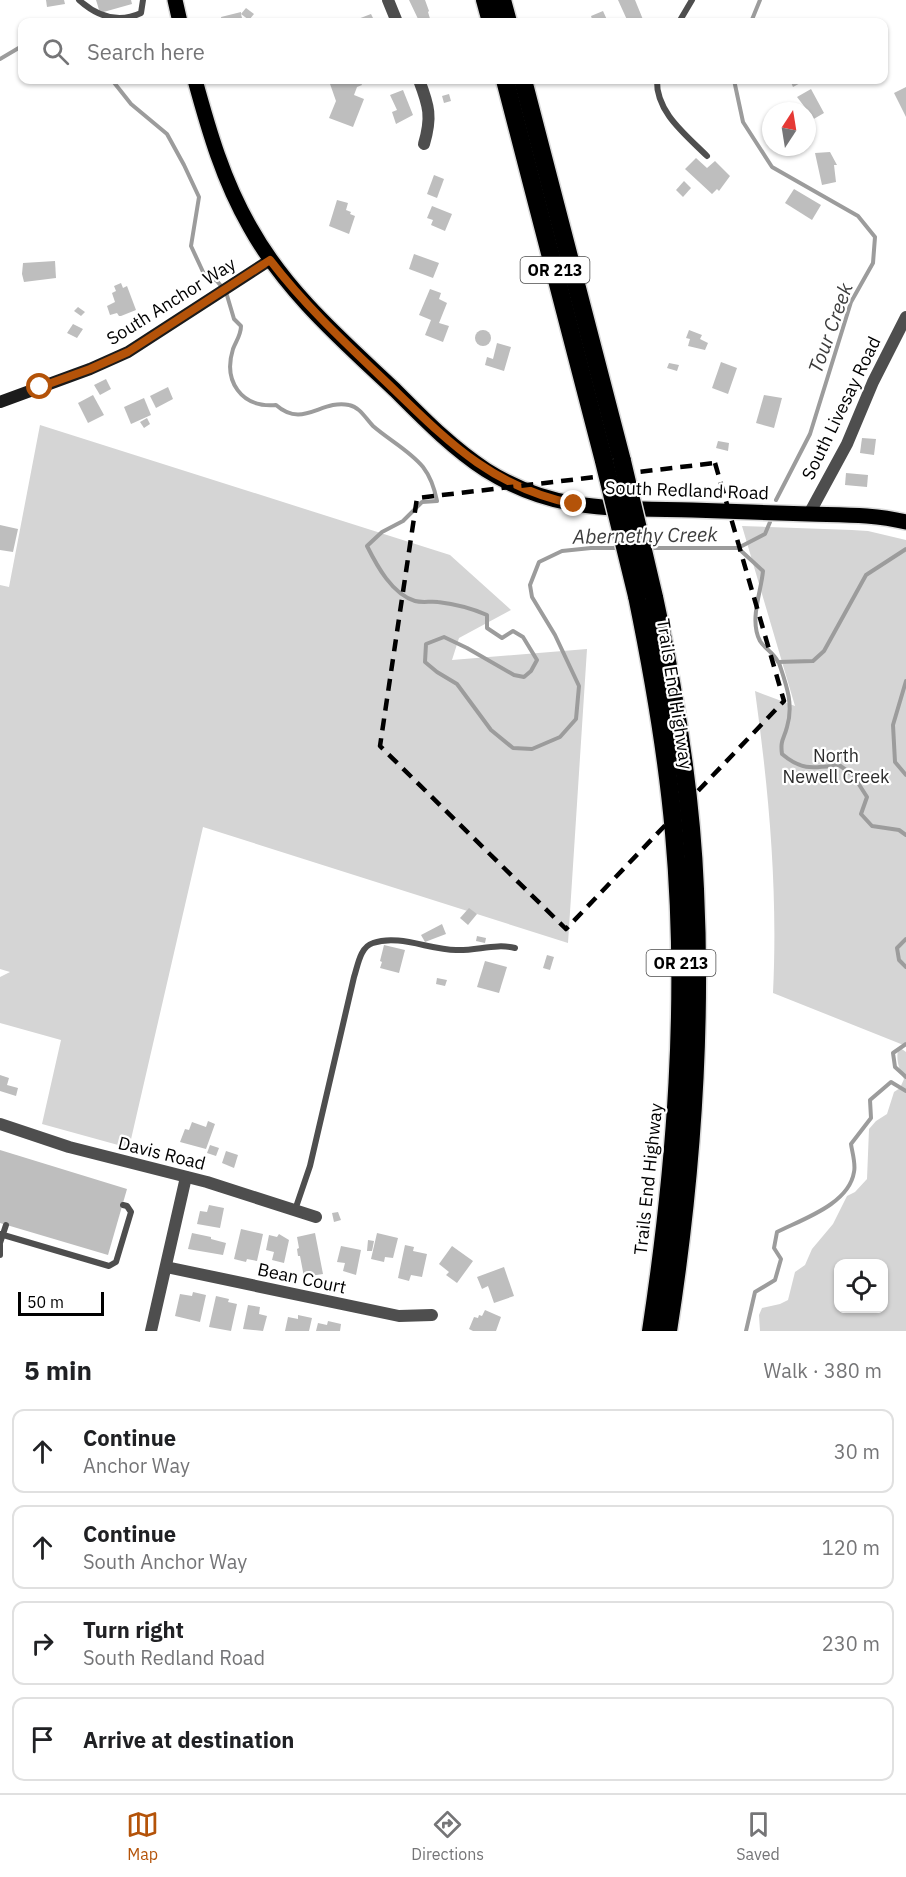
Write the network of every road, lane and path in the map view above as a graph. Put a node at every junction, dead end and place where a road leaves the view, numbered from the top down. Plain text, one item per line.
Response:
1 (79, 0) edge
2 (143, 0) edge
3 (174, 0) edge
4 (388, 0) edge
5 (485, 0) edge
6 (502, 0) edge
7 (692, 0) edge
8 (119, 18) edge
9 (131, 18) edge
10 (179, 18) edge
11 (395, 18) edge
12 (490, 18) edge
13 (507, 18) edge
14 (681, 18) edge
15 (196, 84) edge
16 (421, 84) edge
17 (506, 84) edge
18 (523, 84) edge
19 (657, 84) edge
20 (424, 144) dead end
21 (706, 156) dead end
22 (270, 260) junction
23 (906, 317) edge
24 (0, 402) edge
25 (613, 461) junction
26 (809, 514) junction
27 (906, 522) edge
28 (646, 597) junction
29 (515, 948) dead end
30 (0, 1124) edge
31 (186, 1177) junction
32 (123, 1204) dead end
33 (295, 1211) junction
34 (316, 1217) dead end
35 (6, 1225) dead end
36 (1, 1234) edge
37 (0, 1244) edge
38 (0, 1255) edge
39 (166, 1267) junction
40 (432, 1315) dead end
41 (151, 1331) edge
42 (651, 1331) edge
43 (668, 1331) edge

1 - 8 lane
2 - 9 lane
3 - 10 main road
4 - 11 street
5 - 12 highway
6 - 13 highway
7 - 14 lane
15 - 22 main road, South Redland Road
16 - 20 street
17 - 25 highway, Trails End Highway / OR 213
18 - 25 highway, Trails End Highway / OR 213
19 - 21 lane
22 - 24 street, South Anchor Way
22 - 26 main road, South Redland Road
23 - 26 street, South Livesay Road
25 - 28 highway, Trails End Highway / OR 213, bridge
26 - 27 main road, South Redland Road
28 - 42 highway, Trails End Highway / OR 213
28 - 43 highway, Trails End Highway / OR 213
29 - 33 lane
30 - 31 street, Davis Road
31 - 33 street, Davis Road
31 - 39 street
32 - 36 lane
33 - 34 street, Davis Road
35 - 36 lane
36 - 37 lane
37 - 38 lane
39 - 40 street, Bean Court
39 - 41 street

